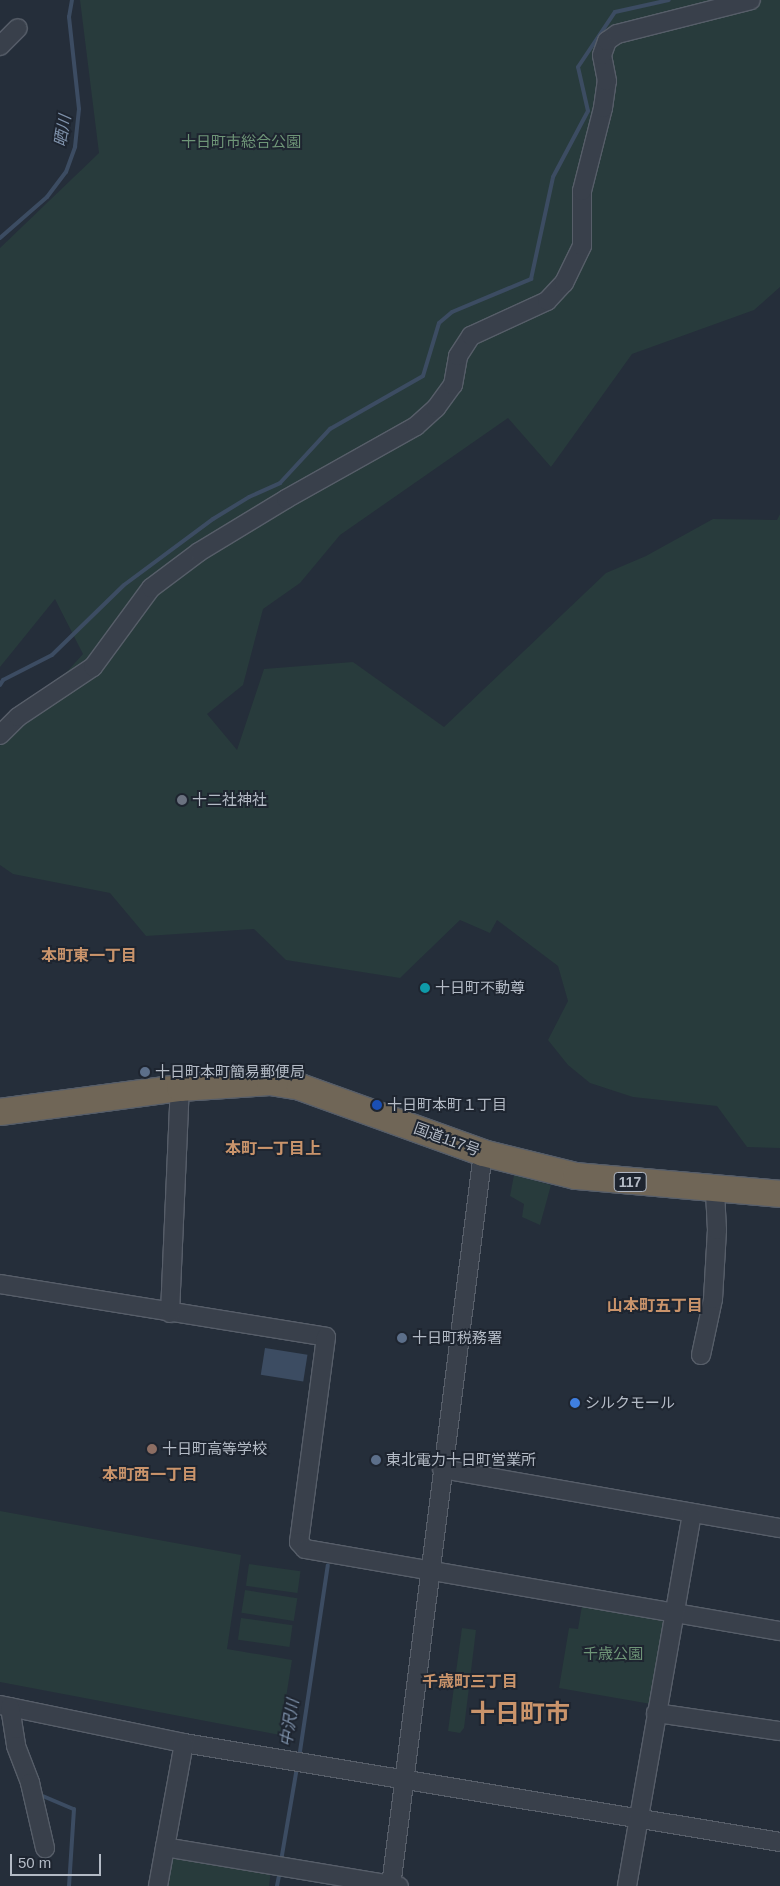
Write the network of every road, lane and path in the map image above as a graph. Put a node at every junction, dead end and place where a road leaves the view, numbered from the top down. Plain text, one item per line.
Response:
1 (751, 0) edge
2 (18, 28) dead end
3 (0, 46) edge
4 (0, 735) edge
5 (180, 1088) junction
6 (0, 1112) edge
7 (483, 1153) junction
8 (715, 1191) junction
9 (780, 1194) edge
10 (0, 1284) edge
11 (170, 1313) junction
12 (701, 1355) dead end
13 (442, 1469) junction
14 (692, 1515) junction
15 (780, 1528) edge
16 (430, 1570) junction
17 (674, 1612) junction
18 (780, 1630) edge
19 (5, 1706) edge
20 (656, 1713) junction
21 (780, 1731) edge
22 (184, 1742) junction
23 (402, 1780) junction
24 (637, 1818) junction
25 (780, 1842) edge
26 (165, 1847) junction
27 (45, 1848) dead end
28 (158, 1886) edge
29 (394, 1886) edge
30 (627, 1886) edge

1 - 4 street
2 - 3 street
5 - 6 highway, 国道117号 / 117
5 - 7 highway, 国道117号 / 117
5 - 11 street
7 - 8 highway, 国道117号 / 117
7 - 13 street
8 - 9 highway, 国道117号 / 117
8 - 12 street
10 - 11 street
11 - 16 street
13 - 14 street
13 - 16 street
14 - 15 street
14 - 17 street
16 - 17 street
16 - 23 street
17 - 18 street
17 - 20 street
19 - 22 street
19 - 27 street
20 - 21 street
20 - 24 street
22 - 23 street
22 - 26 street
23 - 24 street
23 - 29 street
24 - 25 street
24 - 30 street
26 - 28 street
26 - 29 street

